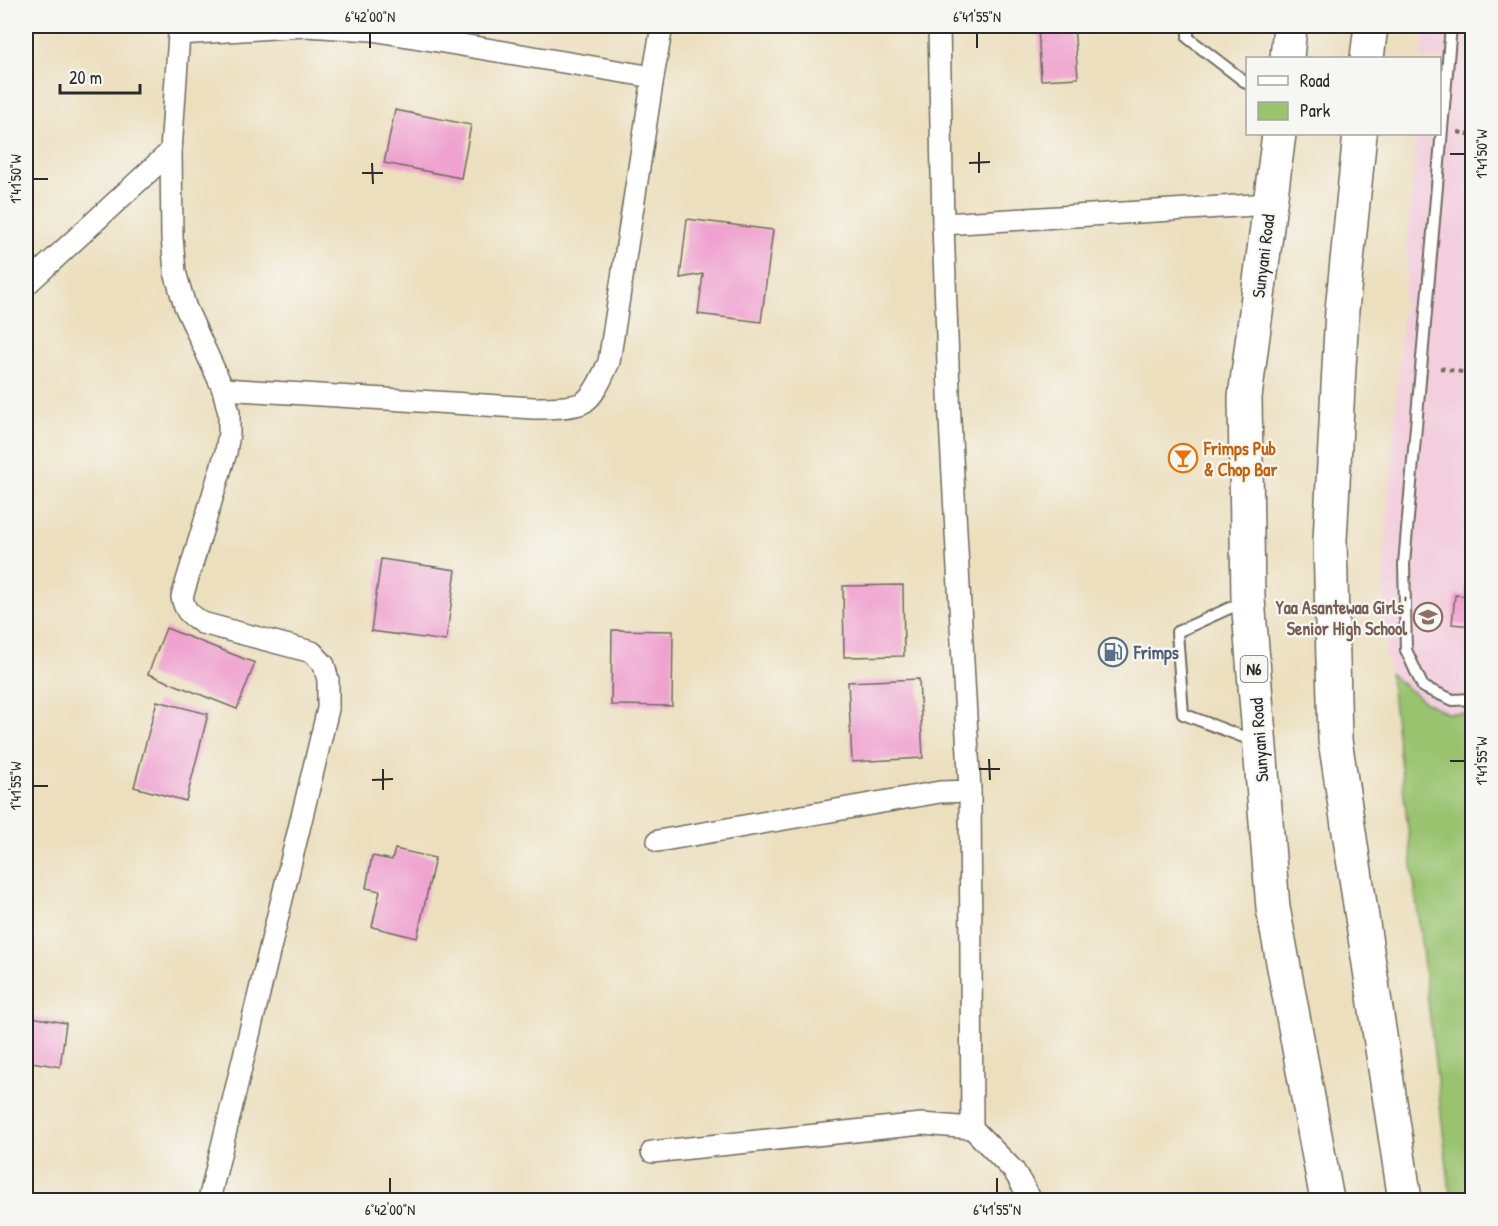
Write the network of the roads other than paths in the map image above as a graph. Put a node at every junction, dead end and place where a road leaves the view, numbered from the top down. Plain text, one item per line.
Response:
1 (662, 26) edge
2 (939, 26) edge
3 (1180, 26) edge
4 (1188, 26) edge
5 (1290, 26) edge
6 (1371, 26) edge
7 (1451, 26) edge
8 (178, 30) edge
9 (1188, 38) junction
10 (1287, 57) edge
11 (1367, 57) edge
12 (652, 77) junction
13 (1246, 82) edge
14 (1279, 135) edge
15 (1360, 135) edge
16 (171, 151) junction
17 (1270, 204) junction
18 (943, 224) junction
19 (26, 285) edge
20 (223, 389) junction
21 (1248, 599) junction
22 (1473, 699) edge
23 (1260, 743) junction
24 (970, 791) junction
25 (658, 841) dead end
26 (972, 1128) junction
27 (652, 1152) dead end
28 (209, 1200) edge
29 (1031, 1200) edge
30 (1327, 1200) edge
31 (1405, 1200) edge

1 - 12 street
2 - 18 street
3 - 9 lane
4 - 9 lane
5 - 10 main road
6 - 11 main road
7 - 22 lane
8 - 12 street
8 - 16 street
9 - 13 lane
12 - 20 street
14 - 17 main road, Sunyani Road / N6
15 - 31 main road
16 - 19 street
16 - 20 street
17 - 18 street
17 - 21 main road, Sunyani Road / N6
18 - 24 street
20 - 28 street
21 - 23 main road, Sunyani Road / N6
21 - 23 lane
23 - 30 main road, Sunyani Road / N6
24 - 25 street
24 - 26 street
26 - 27 street
26 - 29 street

